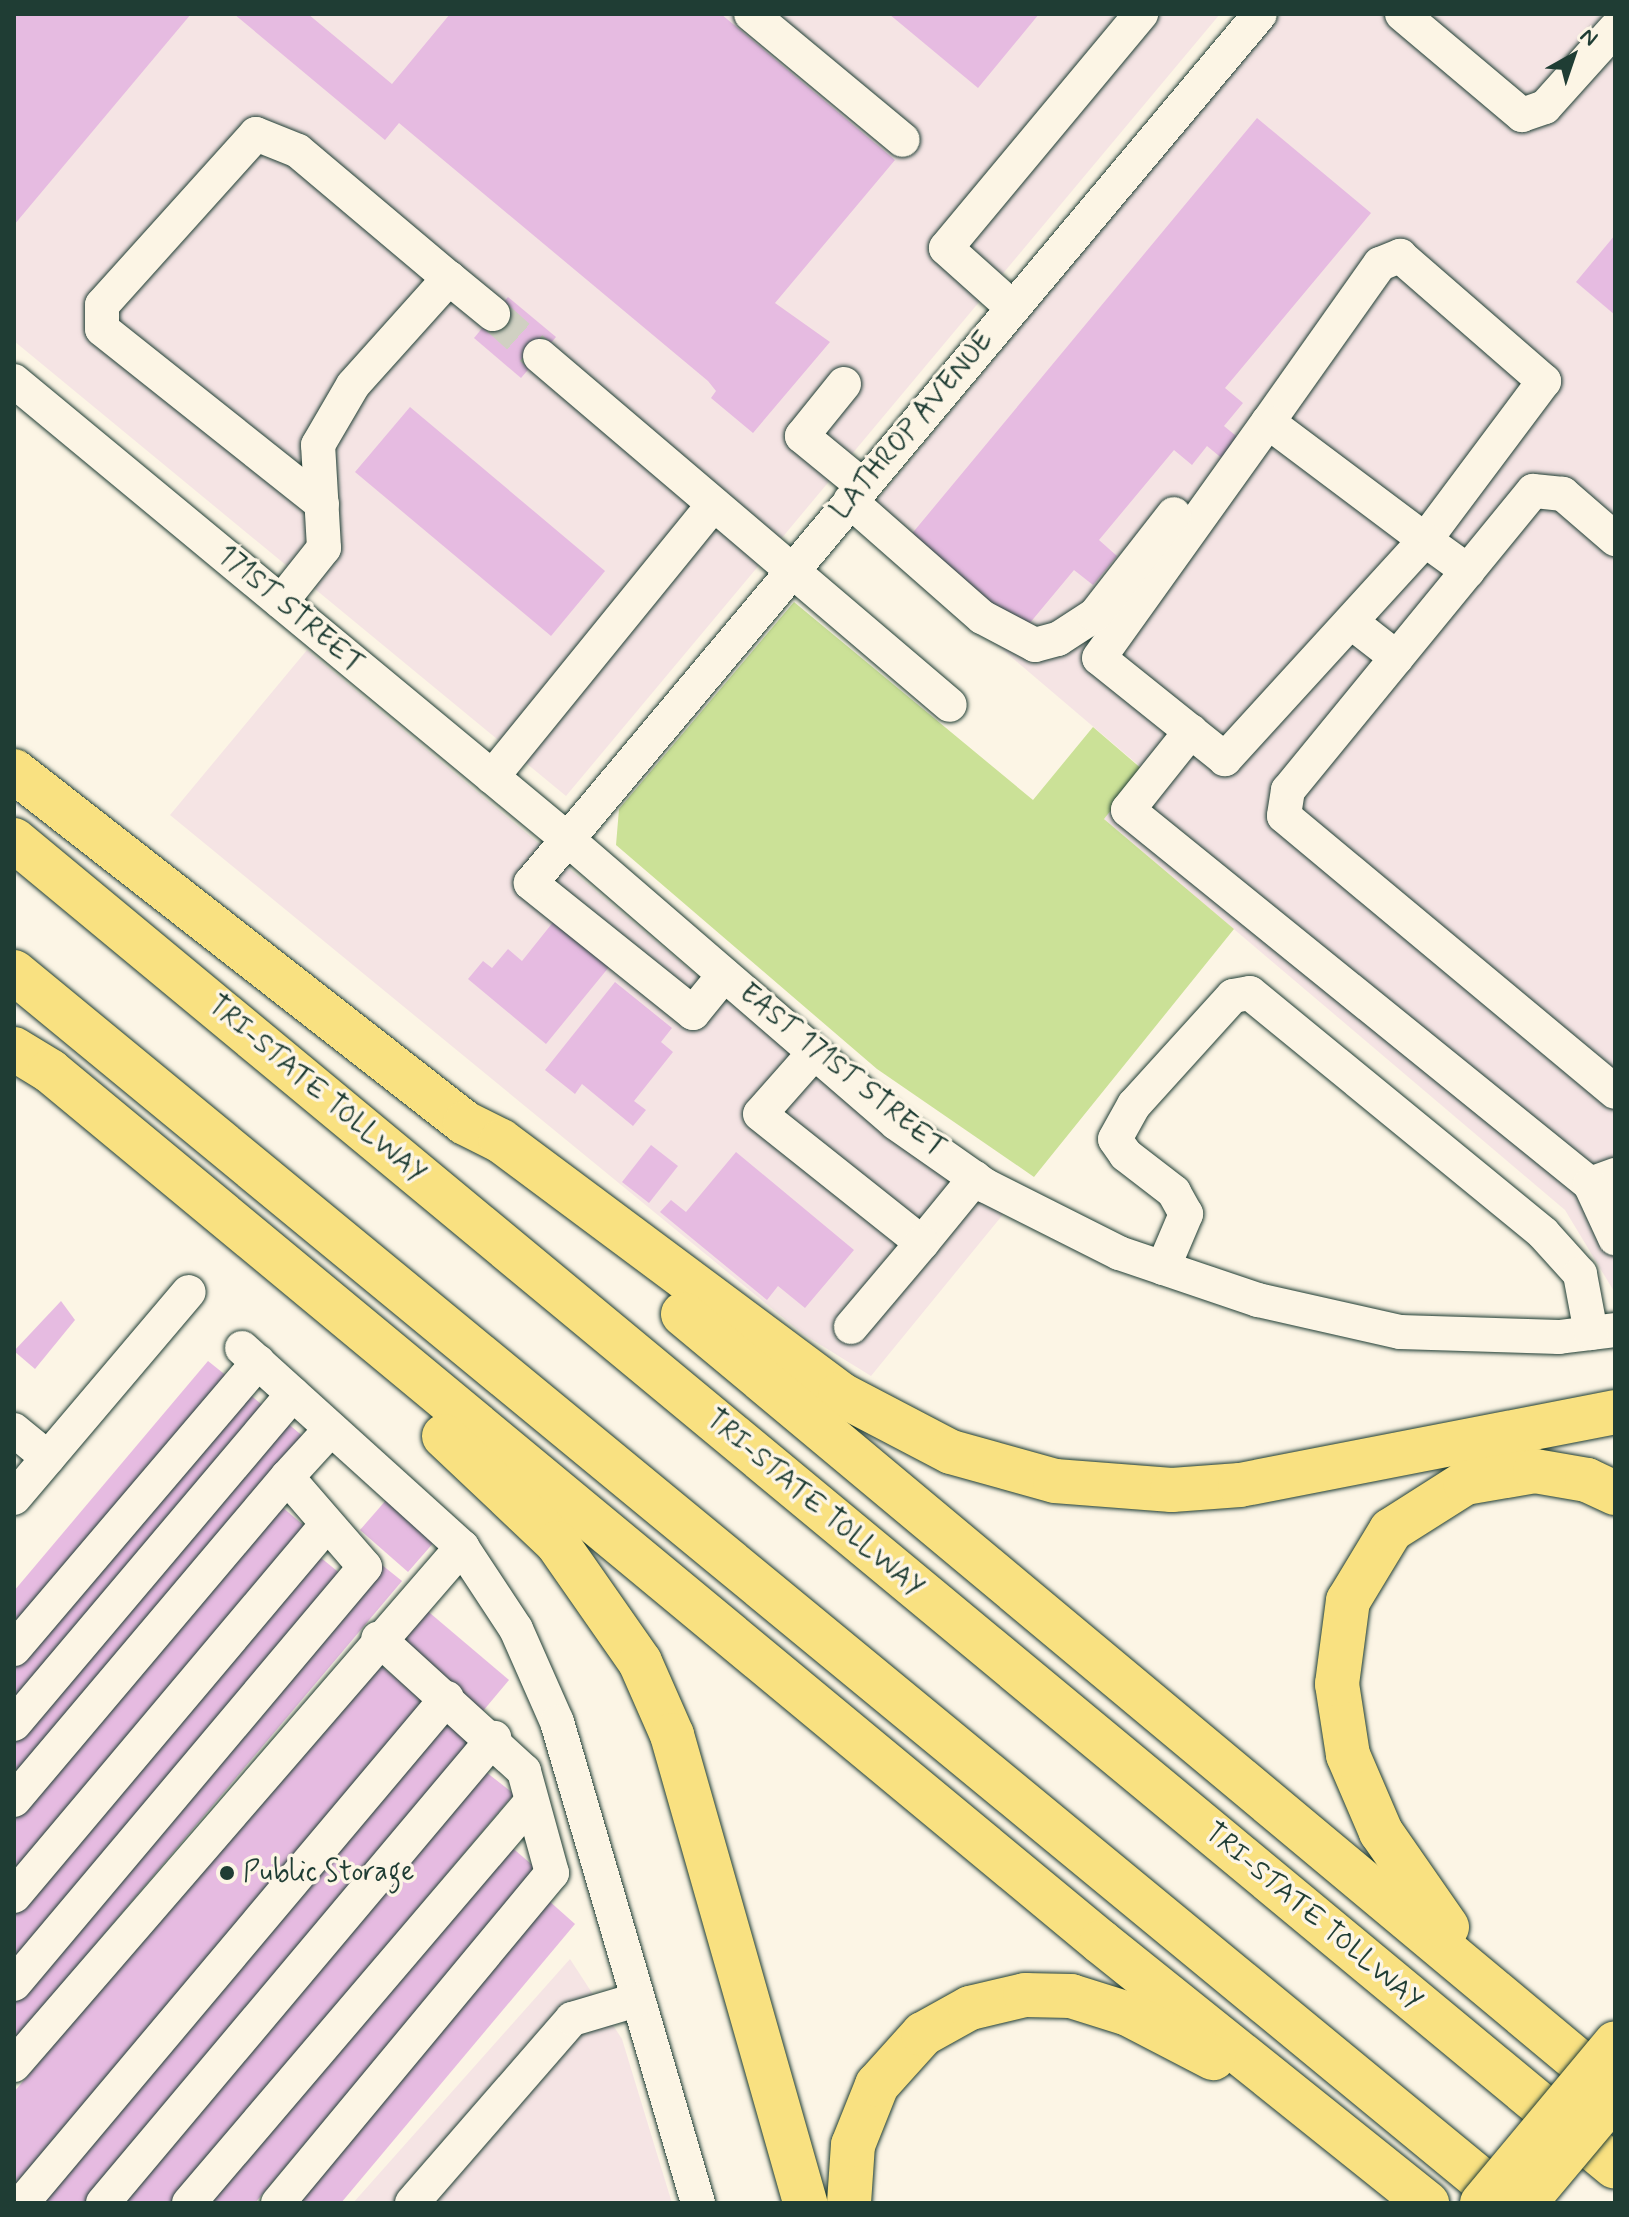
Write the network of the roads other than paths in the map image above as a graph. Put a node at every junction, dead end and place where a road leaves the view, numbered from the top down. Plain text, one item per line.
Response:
1 (751, 14) edge
2 (1141, 14) edge
3 (1260, 14) edge
4 (1402, 14) edge
5 (1615, 29) edge
6 (903, 140) dead end
7 (449, 278) junction
8 (1013, 308) junction
9 (493, 314) tunnel mouth
10 (540, 356) tunnel mouth
11 (14, 381) edge
12 (844, 384) dead end
13 (1268, 422) junction
14 (856, 494) junction
15 (322, 504) junction
16 (713, 505) junction
17 (1206, 506) junction
18 (1615, 539) edge
19 (1425, 540) junction
20 (1468, 571) junction
21 (790, 572) junction
22 (281, 602) junction
23 (1351, 622) junction
24 (1058, 639) junction
25 (1099, 658) junction
26 (1397, 658) junction
27 (950, 705) dead end
28 (1191, 731) junction
29 (14, 771) edge
30 (492, 777) junction
31 (566, 838) junction
32 (14, 840) edge
33 (14, 972) edge
34 (724, 975) junction
35 (14, 1050) edge
36 (814, 1053) junction
37 (1615, 1092) edge
38 (465, 1123) junction
39 (975, 1178) junction
40 (1603, 1180) edge
41 (1615, 1238) edge
42 (922, 1243) junction
43 (1163, 1268) junction
44 (189, 1292) dead end
45 (851, 1327) dead end
46 (1603, 1331) edge
47 (293, 1394) junction
48 (1615, 1412) edge
49 (331, 1429) junction
50 (14, 1430) edge
51 (48, 1458) junction
52 (287, 1477) junction
53 (1615, 1493) edge
54 (14, 1498) edge
55 (326, 1525) junction
56 (462, 1547) junction
57 (378, 1638) junction
58 (14, 1649) edge
59 (447, 1698) junction
60 (14, 1724) edge
61 (494, 1738) junction
62 (14, 1800) edge
63 (531, 1802) junction
64 (14, 1896) edge
65 (14, 1984) edge
66 (636, 2000) junction
67 (1529, 2021) junction
68 (1615, 2042) edge
69 (14, 2065) edge
70 (1615, 2094) edge
71 (1615, 2167) edge
72 (1390, 2173) junction
73 (22, 2203) edge
74 (103, 2203) edge
75 (189, 2203) edge
76 (278, 2203) edge
77 (412, 2203) edge
78 (698, 2203) edge
79 (805, 2203) edge
80 (849, 2203) edge
81 (1427, 2203) edge
82 (1481, 2203) edge
83 (1509, 2203) edge
84 (1526, 2203) edge

1 - 6 street
2 - 8 street
3 - 8 street, LATHROP AVENUE
4 - 5 street
7 - 9 street
7 - 15 street
7 - 15 street
8 - 14 street, LATHROP AVENUE
10 - 16 street
11 - 22 street, 171ST STREET
12 - 14 street
13 - 17 street
13 - 19 street
13 - 19 street
14 - 21 street, LATHROP AVENUE
14 - 24 street
15 - 22 street
16 - 21 street
16 - 30 street
17 - 24 street
17 - 25 street
18 - 20 street
19 - 20 street
19 - 23 street
20 - 26 street
21 - 27 street
21 - 31 street, LATHROP AVENUE
22 - 30 street, 171ST STREET
23 - 26 street
23 - 28 street
24 - 25 street
25 - 28 street
26 - 37 street
28 - 40 street
29 - 38 highway
30 - 31 street, 171ST STREET
31 - 34 street, EAST 171ST STREET
31 - 34 street, LATHROP AVENUE
32 - 71 highway, TRI-STATE TOLLWAY
33 - 83 highway
34 - 36 street, EAST 171ST STREET
35 - 72 highway
35 - 79 highway
36 - 39 street, EAST 171ST STREET
36 - 42 street
38 - 48 highway
38 - 67 highway
39 - 42 street
39 - 43 street, EAST 171ST STREET
40 - 41 street
42 - 45 street
43 - 46 street, EAST 171ST STREET
43 - 46 street
44 - 51 street
47 - 49 street
47 - 58 street
47 - 60 street
49 - 52 street
49 - 56 street
50 - 51 street
51 - 54 street
52 - 55 street
52 - 62 street
53 - 67 highway
55 - 64 street
55 - 65 street
56 - 57 street
56 - 66 street
57 - 59 street
57 - 69 street
59 - 61 street
59 - 73 street
61 - 63 street
61 - 74 street
63 - 75 street
63 - 76 street
66 - 77 street
66 - 78 street
67 - 70 highway
68 - 82 main road, bridge
70 - 84 main road, bridge
72 - 80 highway
72 - 81 highway

